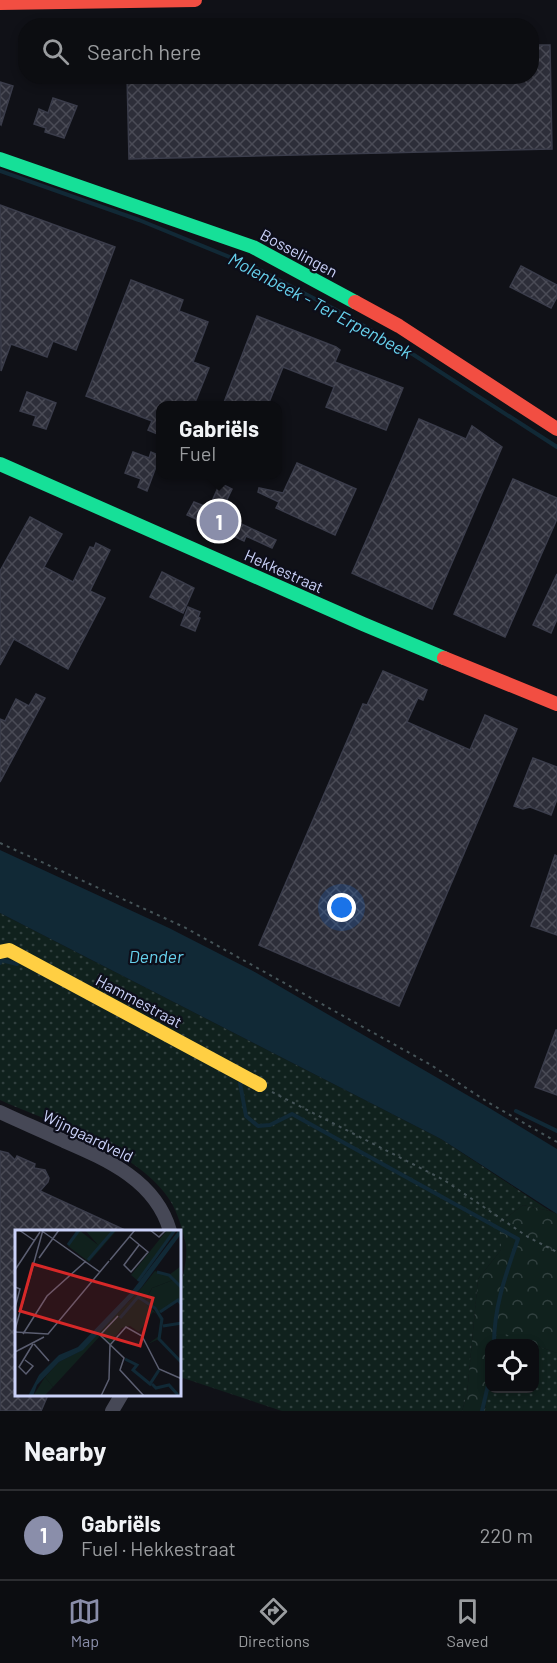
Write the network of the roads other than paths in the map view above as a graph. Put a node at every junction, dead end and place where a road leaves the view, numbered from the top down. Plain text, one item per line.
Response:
1 (195, 0) edge
2 (0, 3) edge
3 (0, 159) edge
4 (557, 429) edge
5 (0, 464) edge
6 (557, 704) edge
7 (0, 952) edge
8 (260, 1085) road end
9 (0, 1112) edge
10 (170, 1230) edge
11 (122, 1396) edge
12 (112, 1411) edge

1 - 2 street
3 - 4 street, Bosselingen
5 - 6 street, Hekkestraat
7 - 8 street, Hammestraat
9 - 10 street, Wijngaardveld
11 - 12 street

